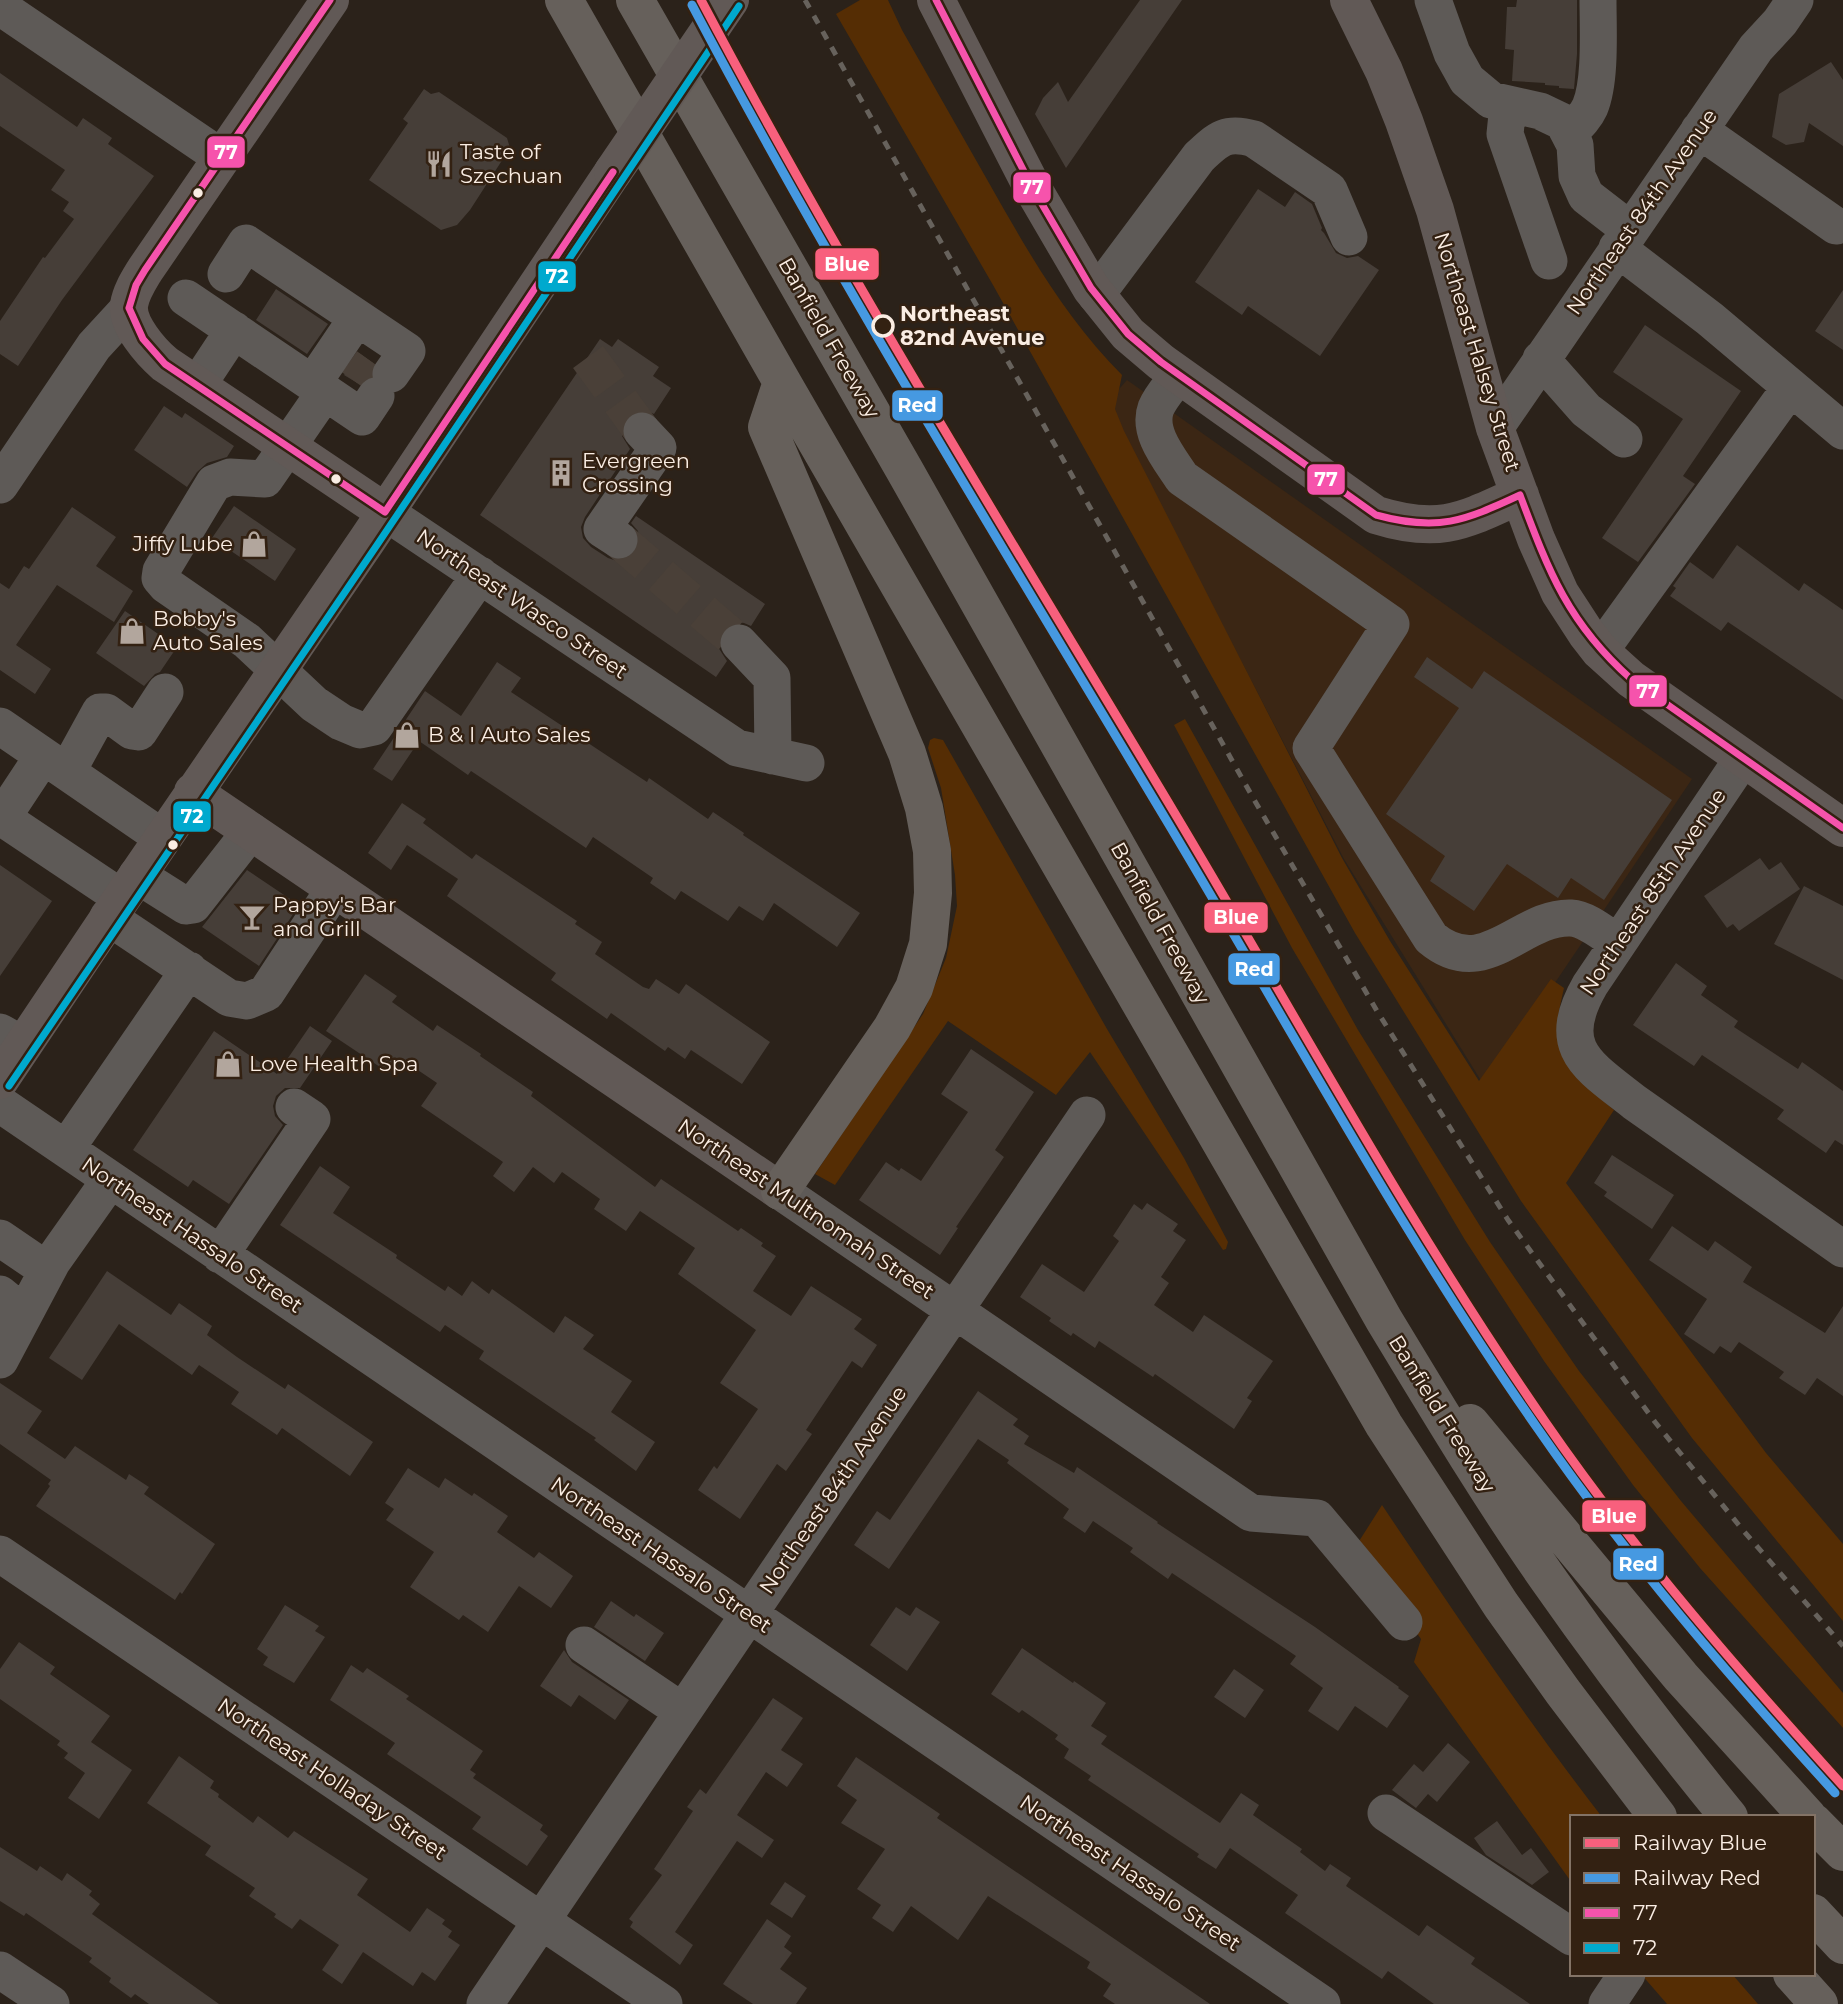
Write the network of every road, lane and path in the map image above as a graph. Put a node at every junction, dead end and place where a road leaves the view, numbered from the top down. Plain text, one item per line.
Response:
1 (330, 0) edge
2 (564, 0) edge
3 (635, 0) edge
4 (730, 0) edge
5 (936, 0) edge
6 (1349, 0) edge
7 (1433, 0) edge
8 (1598, 0) edge
9 (1795, 0) edge
10 (0, 7) edge
11 (1508, 105) junction
12 (1699, 130) junction
13 (1569, 133) junction
14 (221, 158) junction
15 (1836, 226) dead end
16 (1349, 236) dead end
17 (1624, 239) junction
18 (1549, 261) dead end
19 (226, 274) dead end
20 (1096, 295) junction
21 (186, 298) dead end
22 (129, 308) junction
23 (356, 318) junction
24 (234, 330) junction
25 (1541, 359) junction
26 (1178, 376) junction
27 (358, 379) junction
28 (782, 382) junction
29 (197, 386) junction
30 (1790, 388) junction
31 (1495, 428) junction
32 (642, 431) tunnel mouth
33 (1843, 431) edge
34 (1624, 439) dead end
35 (288, 447) junction
36 (0, 485) edge
37 (1520, 495) junction
38 (385, 512) junction
39 (619, 540) tunnel mouth
40 (480, 575) junction
41 (740, 643) tunnel mouth
42 (1600, 651) junction
43 (278, 670) junction
44 (165, 692) dead end
45 (0, 726) edge
46 (1743, 758) junction
47 (55, 764) junction
48 (194, 792) junction
49 (1843, 828) edge
50 (251, 831) junction
51 (163, 838) junction
52 (335, 888) junction
53 (122, 897) junction
54 (1618, 943) junction
55 (189, 970) junction
56 (12, 1039) edge
57 (0, 1080) edge
58 (0, 1104) edge
59 (294, 1107) dead end
60 (1087, 1115) dead end
61 (66, 1149) junction
62 (110, 1180) junction
63 (780, 1191) junction
64 (0, 1238) edge
65 (1843, 1249) edge
66 (220, 1255) junction
67 (52, 1262) junction
68 (0, 1294) edge
69 (955, 1311) junction
70 (1384, 1320) junction
71 (0, 1337) edge
72 (0, 1360) edge
73 (0, 1554) edge
74 (748, 1615) junction
75 (1404, 1622) dead end
76 (584, 1645) dead end
77 (682, 1711) junction
78 (1386, 1813) dead end
79 (1656, 1815) edge
80 (1727, 1815) edge
81 (1806, 1815) edge
82 (1815, 1824) edge
83 (1843, 1852) edge
84 (1815, 1915) edge
85 (541, 1920) junction
86 (1570, 1936) edge
87 (1843, 1945) edge
88 (0, 1970) edge
89 (1626, 1976) edge
90 (1793, 1976) edge
91 (51, 2004) edge
92 (485, 2004) edge
93 (664, 2004) edge
94 (1322, 2004) edge
95 (1607, 2004) edge
96 (1819, 2004) edge

1 - 14 main road
2 - 28 highway
3 - 70 highway, Banfield Freeway
4 - 38 main road, bridge
5 - 20 main road
6 - 31 main road, Northeast Halsey Street
7 - 11 street
8 - 13 street
9 - 12 street, Northeast 84th Avenue
10 - 14 street
11 - 13 street
11 - 18 street
12 - 15 street
12 - 17 street, Northeast 84th Avenue
13 - 17 street
14 - 22 main road
16 - 20 street
17 - 25 street, Northeast 84th Avenue
17 - 30 street
19 - 23 street
20 - 26 main road
21 - 24 street
22 - 29 main road, Northeast Wasco Street
22 - 36 street
23 - 27 street
23 - 27 street
24 - 27 street
24 - 29 street
25 - 31 street, Northeast 84th Avenue
25 - 34 street
26 - 37 main road
26 - 54 street
27 - 35 street
28 - 63 highway
28 - 79 highway
29 - 35 main road, Northeast Wasco Street
30 - 33 street
30 - 42 street
31 - 37 main road, Northeast Halsey Street
32 - 39 street
35 - 38 main road, Northeast Wasco Street
35 - 43 street
37 - 42 main road, Northeast Halsey Street
38 - 40 street, Northeast Wasco Street
38 - 43 main road
40 - 41 street, Northeast Wasco Street
40 - 43 street
42 - 46 main road, Northeast Halsey Street
43 - 48 main road
44 - 47 street
45 - 47 street
46 - 49 main road, Northeast Halsey Street
46 - 54 street, Northeast 85th Avenue
47 - 51 street
47 - 53 street
48 - 50 main road, Northeast Multnomah Street
48 - 51 main road
50 - 52 main road, Northeast Multnomah Street
50 - 53 street
51 - 53 main road
52 - 55 street
52 - 63 main road, Northeast Multnomah Street
53 - 55 street
53 - 56 main road
54 - 65 street, Northeast 85th Avenue
55 - 61 street
56 - 57 main road
58 - 61 street, Northeast Hassalo Street
59 - 66 street
60 - 69 street, Northeast 84th Avenue
61 - 62 street, Northeast Hassalo Street
62 - 66 street, Northeast Hassalo Street
62 - 67 street
63 - 69 street, Northeast Multnomah Street
64 - 67 street
66 - 74 street, Northeast Hassalo Street
67 - 72 street
68 - 71 street
69 - 74 street, Northeast 84th Avenue
69 - 75 street, Northeast Multnomah Street
70 - 80 highway, Banfield Freeway
70 - 81 highway
73 - 85 street, Northeast Holladay Street
74 - 77 street, Northeast 84th Avenue
74 - 94 street, Northeast Hassalo Street
76 - 77 street
77 - 85 street, Northeast 84th Avenue
78 - 86 street
82 - 83 highway
84 - 87 highway
85 - 92 street, Northeast 84th Avenue
85 - 93 street, Northeast Holladay Street
88 - 91 street
89 - 95 street
90 - 96 highway

